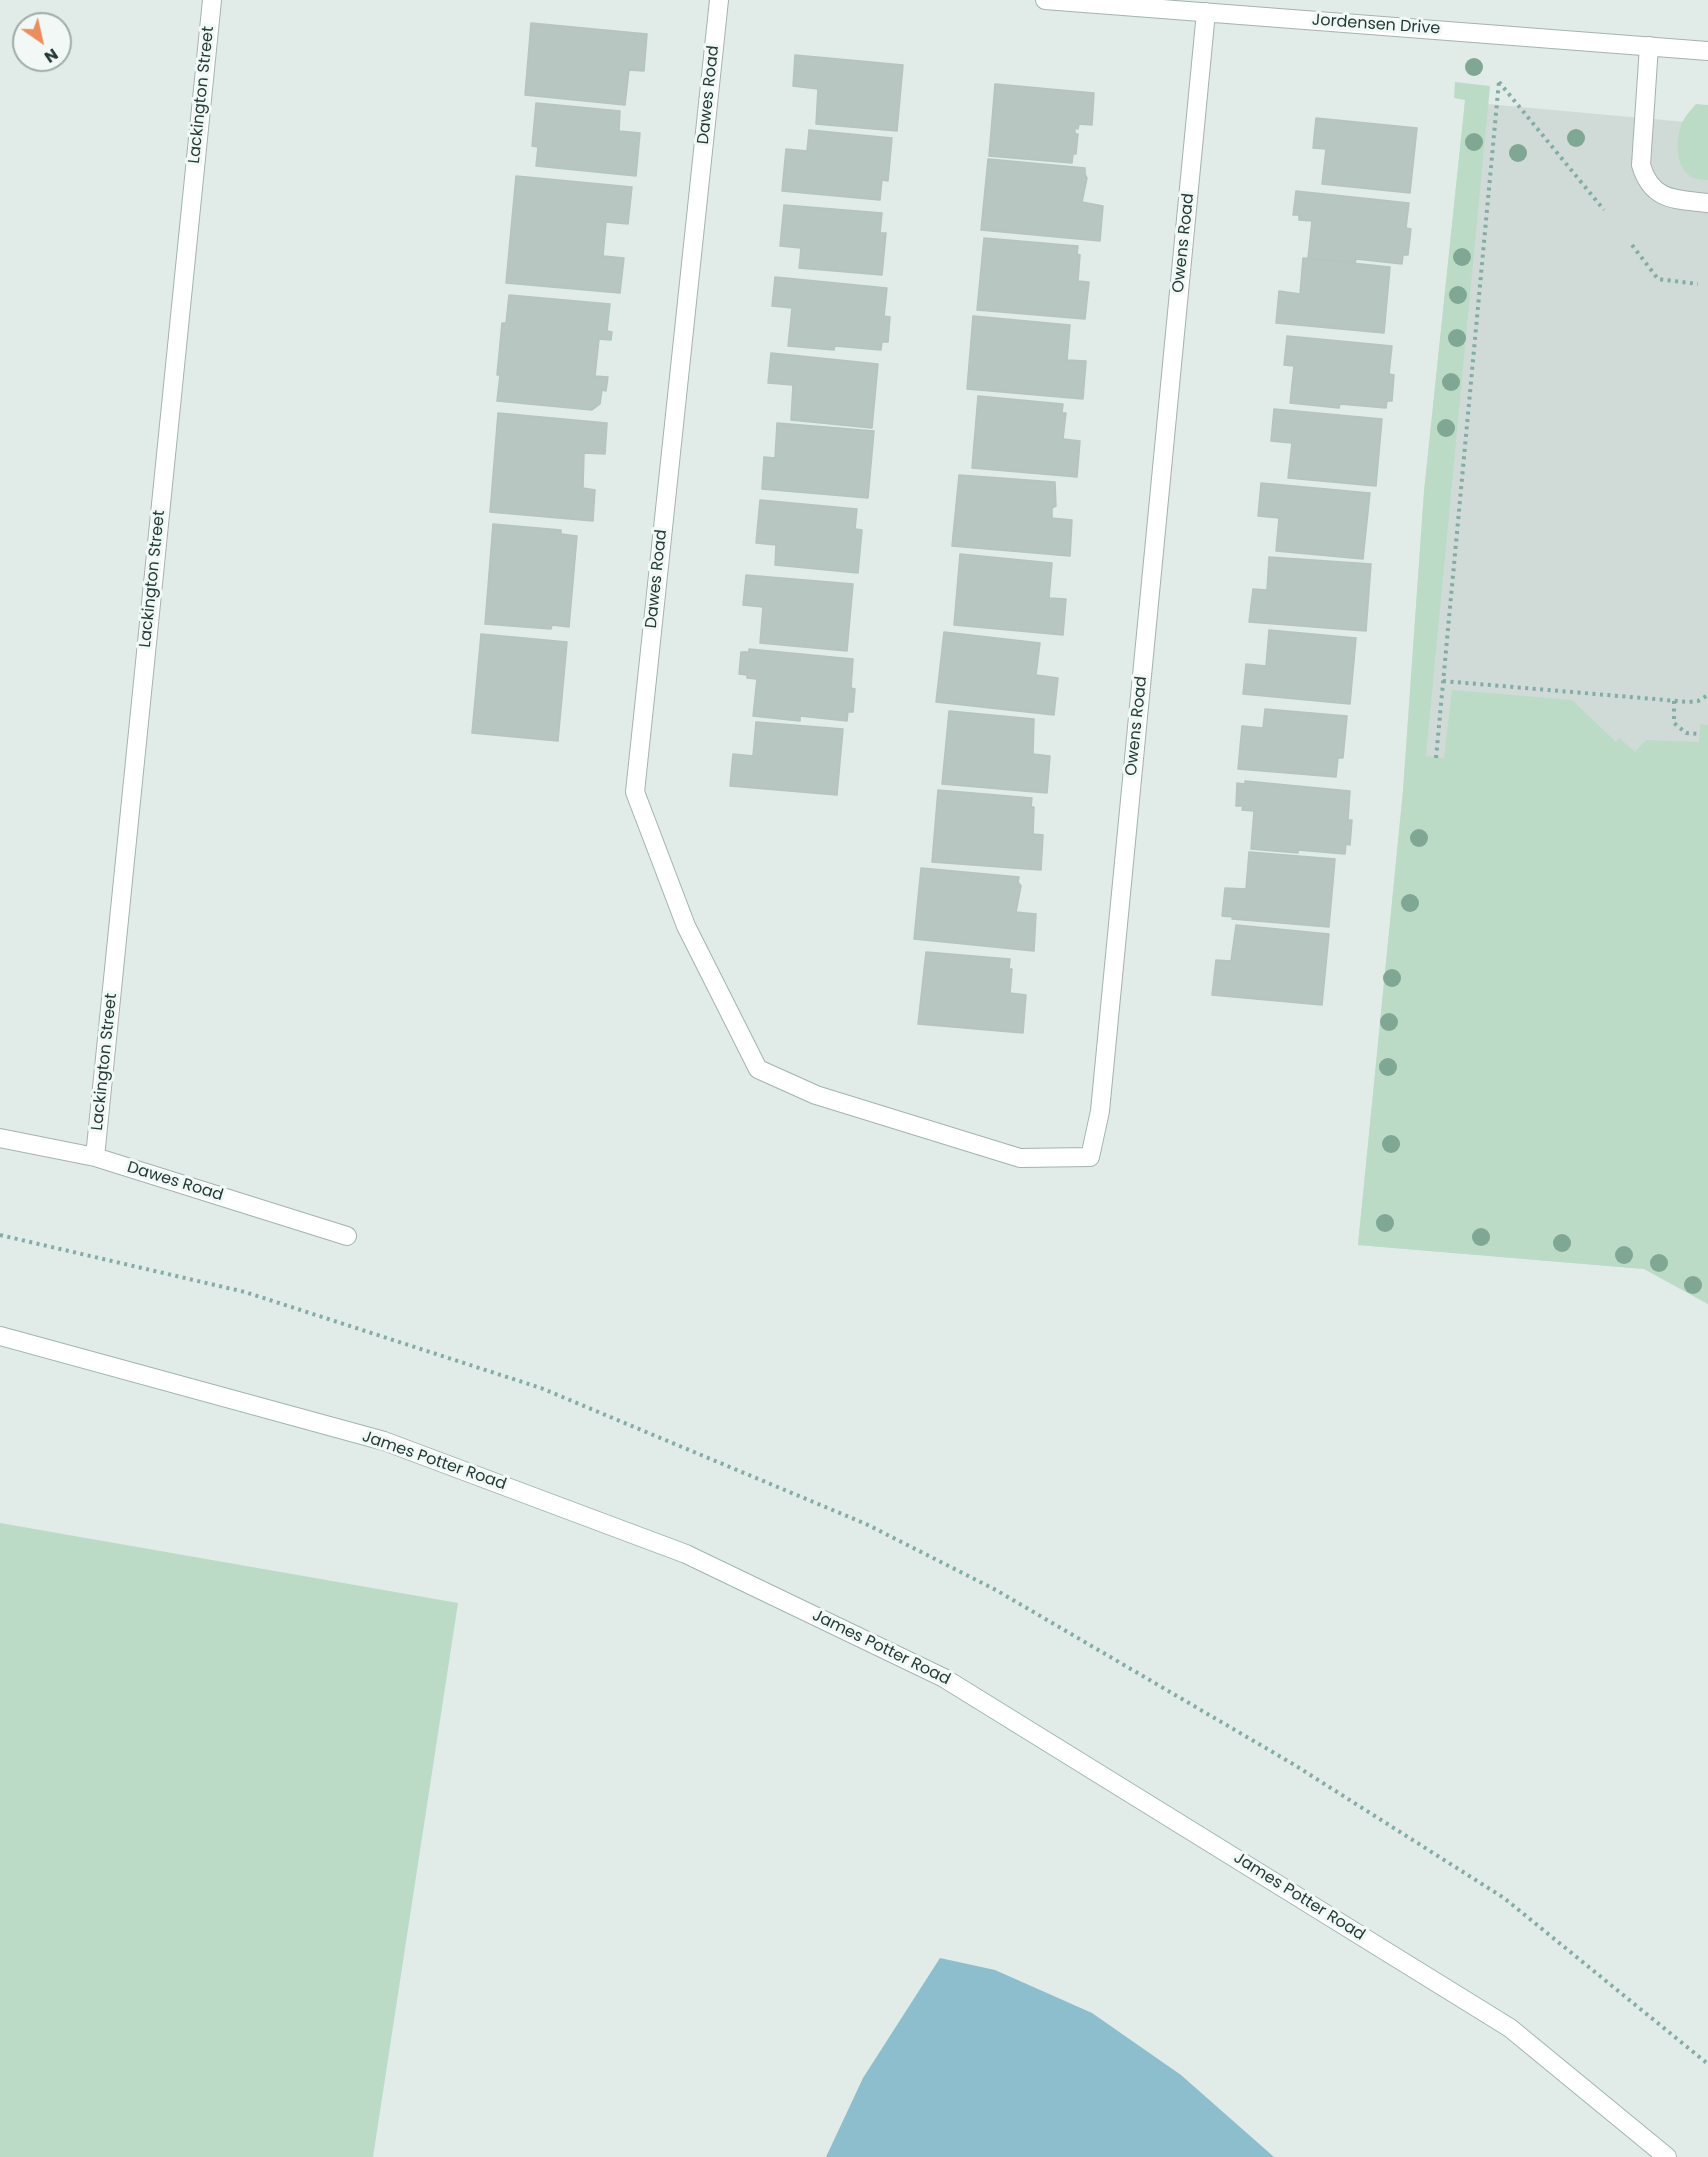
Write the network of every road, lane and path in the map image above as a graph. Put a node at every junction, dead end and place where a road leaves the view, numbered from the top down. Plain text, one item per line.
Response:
1 (212, 0) edge
2 (719, 0) edge
3 (1045, 0) edge
4 (1206, 12) junction
5 (1649, 46) junction
6 (1708, 51) edge
7 (1708, 202) edge
8 (1604, 210) dead end
9 (1632, 245) dead end
10 (1698, 284) dead end
11 (1443, 681) junction
12 (1708, 695) edge
13 (1674, 701) junction
14 (1700, 734) dead end
15 (1436, 758) dead end
16 (816, 1095) joint
17 (0, 1138) edge
18 (95, 1157) junction
19 (0, 1234) edge
20 (346, 1236) dead end
21 (0, 1336) edge
22 (1708, 2064) edge
23 (1667, 2157) edge

1 - 18 street, Lackington Street
2 - 16 street, Dawes Road
3 - 4 street, Jordensen Drive
4 - 5 street, Jordensen Drive
4 - 16 street, Owens Road
5 - 6 street, Jordensen Drive
5 - 7 street
8 - 11 path
9 - 10 path
11 - 13 path
11 - 15 path
12 - 13 path
13 - 14 path
17 - 18 street, Dawes Road
18 - 20 street, Dawes Road
19 - 22 path
21 - 23 street, James Potter Road

